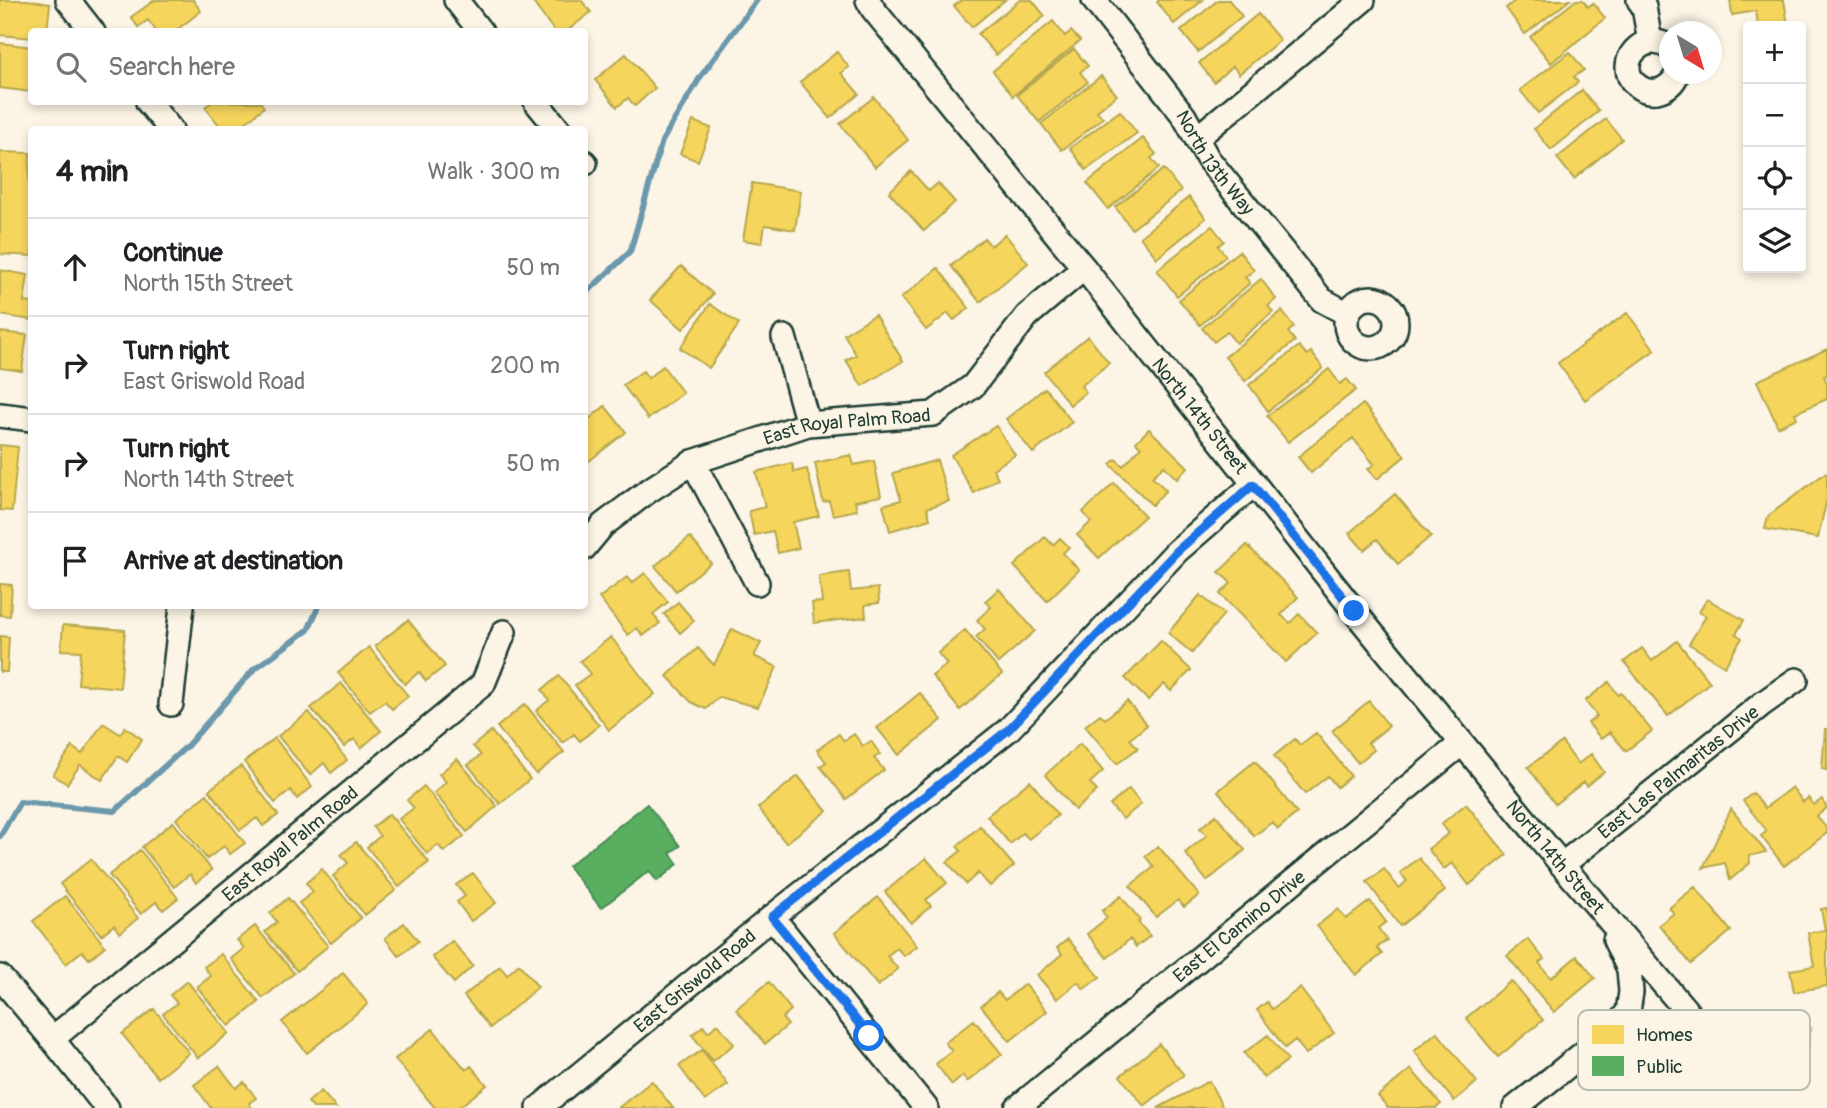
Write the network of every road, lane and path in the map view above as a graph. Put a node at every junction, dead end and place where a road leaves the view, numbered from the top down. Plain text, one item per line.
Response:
1 (68, 0) edge
2 (456, 0) edge
3 (869, 0) edge
4 (1094, 0) edge
5 (1363, 0) edge
6 (1639, 0) edge
7 (90, 28) edge
8 (478, 28) edge
9 (1659, 43) edge
10 (1659, 45) edge
11 (1671, 84) edge
12 (150, 105) edge
13 (538, 105) edge
14 (168, 126) edge
15 (556, 126) edge
16 (1197, 138) junction
17 (1084, 268) junction
18 (1348, 314) dead end
19 (785, 337) dead end
20 (0, 415) edge
21 (28, 418) edge
22 (808, 424) junction
23 (693, 461) junction
24 (1253, 485) junction
25 (588, 543) edge
26 (757, 583) dead end
27 (182, 609) edge
28 (504, 632) dead end
29 (1796, 680) dead end
30 (171, 704) dead end
31 (1462, 743) junction
32 (1562, 865) junction
33 (1598, 905) junction
34 (772, 917) junction
35 (0, 977) edge
36 (1628, 1010) edge
37 (1686, 1010) edge
38 (52, 1039) junction
39 (1578, 1058) edge
40 (107, 1108) edge
41 (539, 1108) edge
42 (926, 1108) edge
43 (1017, 1108) edge
44 (1515, 1108) edge

1 - 7 street
2 - 8 street
3 - 17 street, North 14th Street
4 - 16 street, North 13th Way
5 - 16 street
6 - 9 street
10 - 11 street
12 - 14 street
13 - 15 street
16 - 18 street, North 13th Way
17 - 22 street, East Royal Palm Road
17 - 24 street, North 14th Street
19 - 22 street
20 - 21 street
22 - 23 street, East Royal Palm Road
23 - 25 street, East Royal Palm Road
23 - 26 street
24 - 31 street, North 14th Street
24 - 34 street, East Griswold Road
27 - 30 street
28 - 38 street, East Royal Palm Road
29 - 32 street, East Las Palmaritas Drive
31 - 32 street, North 14th Street
31 - 43 street, East El Camino Drive
32 - 33 street, North 14th Street
33 - 36 street
33 - 37 street, North 14th Street
34 - 41 street, East Griswold Road
34 - 42 street
35 - 38 street
38 - 40 street
39 - 44 street

